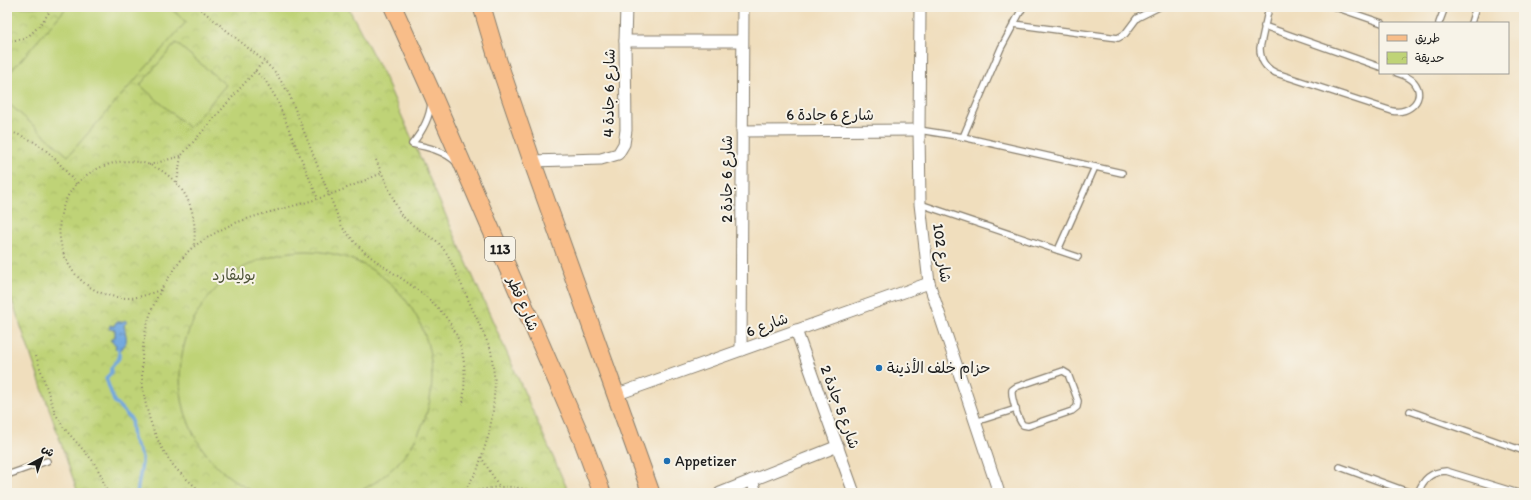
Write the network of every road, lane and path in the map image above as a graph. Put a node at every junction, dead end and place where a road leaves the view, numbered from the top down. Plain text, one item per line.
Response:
1 (52, 7) edge
2 (198, 7) edge
3 (393, 7) edge
4 (482, 7) edge
5 (626, 7) edge
6 (743, 7) edge
7 (920, 7) edge
8 (1022, 7) edge
9 (1159, 7) edge
10 (1269, 7) edge
11 (1336, 7) edge
12 (1445, 7) edge
13 (1476, 7) edge
14 (1347, 9) edge
15 (1380, 22) edge
16 (1439, 22) edge
17 (1471, 22) edge
18 (1013, 24) junction
19 (1264, 26) junction
20 (7, 41) edge
21 (625, 41) junction
22 (742, 41) junction
23 (264, 61) junction
24 (1379, 67) edge
25 (255, 72) junction
26 (1399, 74) edge
27 (431, 91) junction
28 (919, 130) junction
29 (7, 131) edge
30 (742, 131) junction
31 (963, 137) junction
32 (181, 156) junction
33 (376, 160) dead end
34 (532, 160) junction
35 (148, 165) junction
36 (1094, 167) junction
37 (466, 170) junction
38 (382, 173) junction
39 (1122, 173) dead end
40 (177, 183) junction
41 (76, 184) junction
42 (328, 195) junction
43 (318, 199) junction
44 (920, 204) junction
45 (194, 246) junction
46 (1058, 250) junction
47 (1078, 257) dead end
48 (929, 283) junction
49 (161, 289) junction
50 (796, 330) junction
51 (741, 350) junction
52 (36, 356) dead end
53 (615, 395) junction
54 (463, 405) dead end
55 (1016, 409) junction
56 (1410, 411) dead end
57 (975, 422) junction
58 (838, 446) junction
59 (1524, 451) edge
60 (481, 457) junction
61 (47, 461) dead end
62 (1340, 467) dead end
63 (7, 475) edge
64 (752, 480) junction
65 (499, 486) junction
66 (518, 487) junction
67 (107, 493) edge
68 (202, 493) edge
69 (463, 493) edge
70 (466, 493) edge
71 (516, 493) edge
72 (534, 493) edge
73 (602, 493) edge
74 (651, 493) edge
75 (720, 493) edge
76 (756, 493) edge
77 (854, 493) edge
78 (999, 493) edge
79 (1411, 493) edge
80 (1418, 493) edge
81 (1518, 493) edge

1 - 20 path
2 - 23 path
3 - 27 main road, شارع قطر / 113
4 - 34 main road
5 - 21 street, شارع 6 جادة 4
6 - 22 street, شارع 6 جادة 2
7 - 28 street, شارع 102
8 - 18 lane
9 - 18 lane
10 - 19 lane
11 - 14 lane
12 - 16 lane
13 - 17 lane
14 - 15 lane
18 - 31 lane
19 - 24 lane
19 - 26 lane
21 - 22 street, شارع 6 جادة 4
21 - 34 street, شارع 6 جادة 4
22 - 30 street, شارع 6 جادة 2
23 - 25 path
23 - 42 path
25 - 32 path
25 - 43 path
27 - 37 main road, شارع قطر / 113
27 - 37 lane
28 - 30 street, شارع 6 جادة 6
28 - 31 lane
28 - 44 street, شارع 102
29 - 41 path
30 - 51 street, شارع 6 جادة 2
31 - 36 lane
32 - 35 path
32 - 40 path
33 - 38 path
34 - 53 main road
35 - 40 path
35 - 41 path
36 - 39 lane
36 - 46 lane
37 - 73 main road, شارع قطر / 113
38 - 42 path
38 - 60 path
40 - 45 path
41 - 49 path
42 - 43 path
42 - 54 path
43 - 45 path
44 - 46 lane
44 - 48 street, شارع 102
45 - 49 path
46 - 47 lane
48 - 50 street, شارع 6
48 - 57 street, شارع 102
49 - 68 path
50 - 51 street, شارع 6
50 - 58 street, شارع 5 جادة 2
51 - 53 street, شارع 6
52 - 67 path
53 - 74 main road
55 - 55 lane
55 - 57 lane
56 - 59 lane
57 - 78 street, شارع 102
58 - 64 street
58 - 77 street, شارع 5 جادة 2
60 - 65 path
60 - 69 path
61 - 63 lane
62 - 79 lane
64 - 75 street
64 - 76 street
65 - 66 path
65 - 70 path
66 - 71 path
66 - 72 path
80 - 81 lane

